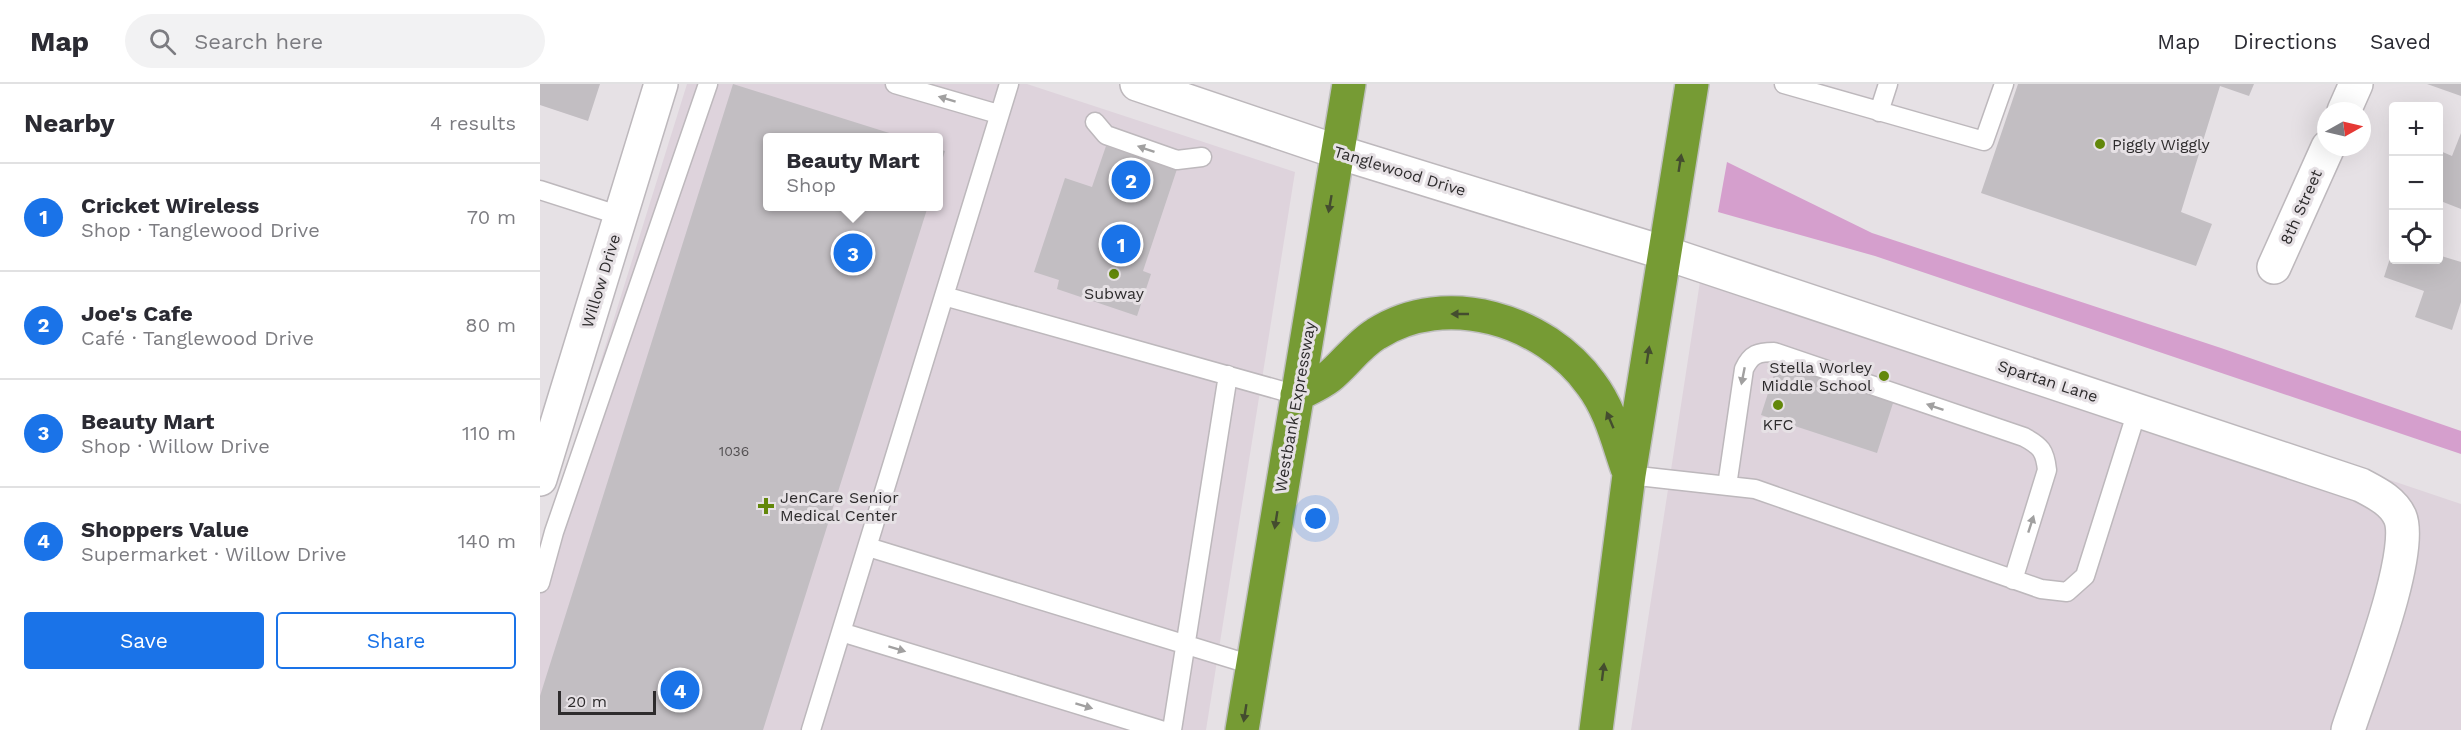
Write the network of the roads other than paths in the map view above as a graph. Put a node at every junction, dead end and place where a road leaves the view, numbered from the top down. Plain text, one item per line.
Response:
1 (661, 84) edge
2 (708, 84) edge
3 (895, 84) edge
4 (1009, 84) edge
5 (1137, 84) edge
6 (1349, 84) edge
7 (1692, 84) edge
8 (1784, 84) edge
9 (1888, 84) edge
10 (2004, 84) edge
11 (2356, 84) edge
12 (2348, 102) edge
13 (1879, 112) junction
14 (998, 114) junction
15 (1095, 122) dead end
16 (1338, 152) junction
17 (2324, 156) edge
18 (1202, 157) dead end
19 (540, 190) edge
20 (621, 216) junction
21 (1665, 253) junction
22 (2274, 267) dead end
23 (944, 296) junction
24 (1228, 375) junction
25 (1298, 395) junction
26 (2137, 411) junction
27 (1629, 475) junction
28 (540, 478) edge
29 (1727, 486) junction
30 (868, 547) junction
31 (2013, 580) junction
32 (540, 583) edge
33 (842, 632) junction
34 (1186, 645) junction
35 (1252, 665) junction
36 (811, 730) edge
37 (1161, 730) edge
38 (1172, 730) edge
39 (1242, 730) edge
40 (1596, 730) edge
41 (2348, 730) edge

1 - 20 street, Willow Drive
2 - 32 lane
14 -> 3 lane
4 - 14 lane
5 - 16 street, Tanglewood Drive
6 - 16 highway, Westbank Expressway
21 -> 7 highway
8 - 13 lane
9 - 13 lane
10 - 13 lane
11 - 12 street
14 - 23 lane
18 -> 15 lane
16 - 21 street, Tanglewood Drive
16 -> 25 highway, Westbank Expressway
17 - 22 street, 8th Street
19 - 20 lane
20 - 28 street, Willow Drive
21 - 26 street, Spartan Lane
27 -> 21 highway
23 - 24 lane
23 - 30 lane
24 - 25 lane
24 - 34 lane
27 -> 25 highway
25 -> 35 highway, Westbank Expressway
26 - 31 lane
26 - 41 street, Spartan Lane
27 - 29 lane
40 -> 27 highway
29 - 31 lane
31 -> 29 lane
30 - 33 lane
30 - 34 lane
33 - 36 lane
33 -> 37 lane
34 - 35 lane
34 - 38 lane
35 -> 39 highway, Westbank Expressway

